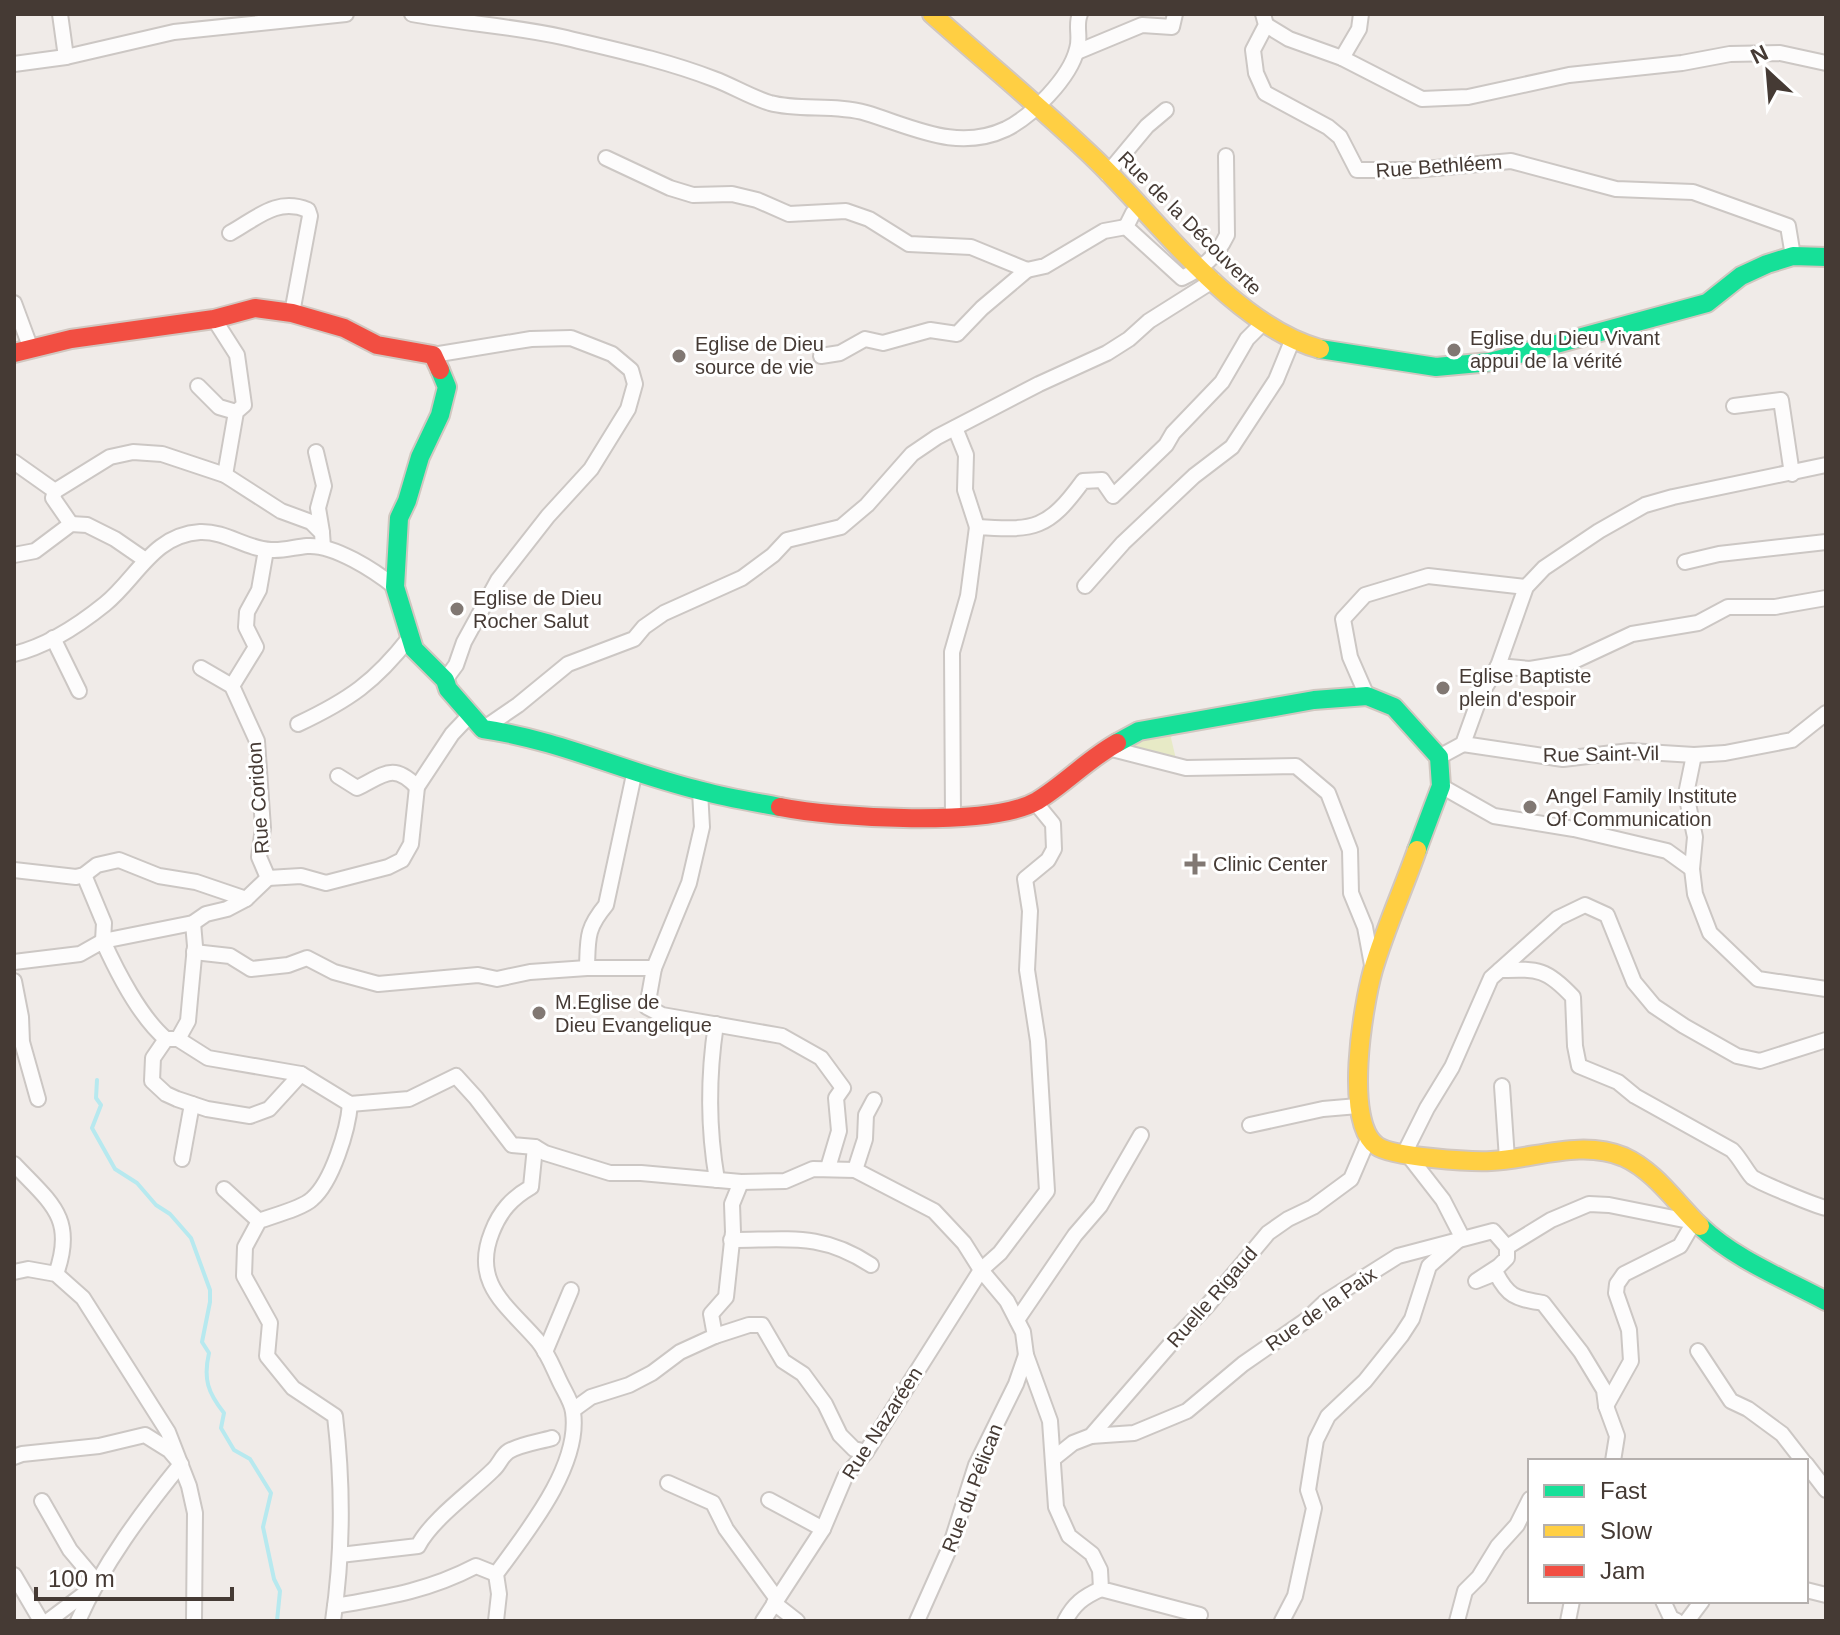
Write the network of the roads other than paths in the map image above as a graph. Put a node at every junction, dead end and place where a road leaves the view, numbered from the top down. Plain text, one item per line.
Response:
1 (60, 14) edge
2 (346, 14) edge
3 (412, 14) edge
4 (932, 14) edge
5 (1080, 14) edge
6 (1175, 14) edge
7 (1361, 14) edge
8 (1265, 19) edge
9 (1077, 52) junction
10 (66, 57) junction
11 (1342, 58) junction
12 (1826, 63) edge
13 (14, 64) edge
14 (1038, 106) junction
15 (1166, 110) dead end
16 (1226, 156) dead end
17 (606, 158) dead end
18 (1107, 174) junction
19 (1141, 207) junction
20 (1126, 227) junction
21 (230, 233) dead end
22 (1793, 256) junction
23 (1826, 257) edge
24 (1027, 270) junction
25 (1208, 274) junction
26 (14, 303) edge
27 (292, 313) junction
28 (214, 319) junction
29 (1263, 323) junction
30 (1292, 341) junction
31 (23, 351) edge
32 (433, 355) junction
33 (821, 356) dead end
34 (198, 386) dead end
35 (1734, 406) dead end
36 (236, 412) junction
37 (955, 428) junction
38 (316, 452) dead end
39 (14, 462) edge
40 (1826, 465) edge
41 (1792, 474) junction
42 (225, 475) junction
43 (55, 491) junction
44 (71, 524) junction
45 (977, 527) junction
46 (323, 540) junction
47 (1826, 542) edge
48 (266, 550) junction
49 (14, 555) edge
50 (144, 559) junction
51 (1685, 562) dead end
52 (1085, 586) dead end
53 (395, 587) junction
54 (1526, 587) junction
55 (1826, 598) edge
56 (410, 637) junction
57 (53, 638) junction
58 (14, 654) edge
59 (1498, 666) junction
60 (201, 668) dead end
61 (445, 680) junction
62 (232, 686) junction
63 (79, 691) dead end
64 (1367, 696) junction
65 (465, 708) junction
66 (1826, 713) edge
67 (298, 724) dead end
68 (483, 729) junction
69 (1463, 744) junction
70 (1108, 748) junction
71 (1694, 755) junction
72 (1439, 757) junction
73 (635, 770) junction
74 (338, 776) dead end
75 (1441, 786) junction
76 (417, 787) junction
77 (700, 791) junction
78 (1035, 802) junction
79 (953, 817) junction
80 (1692, 869) junction
81 (14, 870) edge
82 (84, 875) junction
83 (268, 878) junction
84 (246, 899) junction
85 (193, 923) junction
86 (103, 941) junction
87 (194, 952) junction
88 (14, 962) edge
89 (1372, 966) junction
90 (587, 968) junction
91 (654, 968) junction
92 (1500, 970) junction
93 (14, 981) edge
94 (1826, 989) edge
95 (716, 1024) junction
96 (172, 1039) junction
97 (1826, 1040) edge
98 (301, 1074) junction
99 (1502, 1086) dead end
100 (38, 1099) dead end
101 (874, 1100) dead end
102 (192, 1104) junction
103 (350, 1104) junction
104 (1358, 1106) junction
105 (1250, 1125) dead end
106 (1141, 1135) dead end
107 (1369, 1137) junction
108 (535, 1147) junction
109 (1406, 1154) junction
110 (182, 1159) dead end
111 (1507, 1159) junction
112 (14, 1164) edge
113 (828, 1168) junction
114 (855, 1170) junction
115 (717, 1180) junction
116 (741, 1182) junction
117 (224, 1189) dead end
118 (1826, 1208) edge
119 (259, 1221) junction
120 (1694, 1222) junction
121 (1462, 1237) junction
122 (731, 1240) junction
123 (1507, 1247) junction
124 (871, 1265) dead end
125 (981, 1270) junction
126 (14, 1272) edge
127 (56, 1274) junction
128 (571, 1290) dead end
129 (1826, 1301) edge
130 (1017, 1320) junction
131 (715, 1336) junction
132 (1698, 1351) dead end
133 (545, 1352) junction
134 (1026, 1355) junction
135 (1606, 1406) junction
136 (573, 1410) junction
137 (1091, 1436) junction
138 (552, 1438) dead end
139 (866, 1452) junction
140 (14, 1457) edge
141 (1053, 1459) junction
142 (1613, 1459) edge
143 (1802, 1459) edge
144 (181, 1464) junction
145 (1808, 1467) edge
146 (668, 1483) dead end
147 (1826, 1490) edge
148 (769, 1500) dead end
149 (42, 1501) dead end
150 (1528, 1503) edge
151 (823, 1529) junction
152 (340, 1555) junction
153 (496, 1574) junction
154 (14, 1575) edge
155 (94, 1585) junction
156 (1101, 1589) junction
157 (776, 1601) junction
158 (1664, 1603) edge
159 (1700, 1603) edge
160 (334, 1613) edge
161 (1200, 1615) dead end
162 (41, 1621) edge
163 (48, 1621) edge
164 (78, 1621) edge
165 (194, 1621) edge
166 (496, 1621) edge
167 (763, 1621) edge
168 (797, 1621) edge
169 (917, 1621) edge
170 (1065, 1621) edge
171 (1282, 1621) edge
172 (1457, 1621) edge
173 (1677, 1621) edge
174 (1687, 1621) edge

1 - 10 street
2 - 10 street
3 - 14 street
4 - 14 street, Rue de la Découverte
5 - 9 street
6 - 9 street
7 - 11 street
8 - 11 street
8 - 22 street, Rue Bethléem
9 - 14 street
10 - 13 street
11 - 12 street
14 - 18 street, Rue de la Découverte
15 - 18 street
16 - 25 street
17 - 24 street
18 - 19 street, Rue de la Découverte
19 - 20 street
19 - 25 street, Rue de la Découverte
20 - 24 street
20 - 25 street
21 - 27 street
22 - 23 street, Rue de la Découverte
22 - 30 street, Rue de la Découverte
24 - 33 street
25 - 29 street, Rue de la Découverte
25 - 37 street
26 - 31 street
27 - 28 street
27 - 32 street
28 - 31 street
28 - 36 street
29 - 30 street, Rue de la Découverte
29 - 45 street
30 - 52 street
32 - 53 street
32 - 61 street
34 - 36 street
35 - 41 street
36 - 42 street
37 - 45 street
37 - 68 street
38 - 46 street
39 - 43 street
40 - 41 street
41 - 54 street
42 - 43 street
42 - 46 street
43 - 44 street
44 - 49 street
44 - 50 street
45 - 79 street
46 - 48 street
46 - 53 street
47 - 51 street
48 - 50 street
48 - 62 street
50 - 57 street
53 - 56 street
54 - 59 street
54 - 64 street
55 - 59 street
56 - 61 street
56 - 67 street
57 - 58 street
57 - 63 street
59 - 69 street
60 - 62 street
61 - 65 street
62 - 83 street, Rue Coridon
64 - 70 street
64 - 72 street
65 - 68 street
65 - 76 street, Rue Coridon
66 - 71 street, Rue Saint-Vil
68 - 73 street
69 - 71 street, Rue Saint-Vil
69 - 72 street
70 - 78 street
70 - 89 street
71 - 80 street
72 - 75 street
73 - 77 street
73 - 90 street
74 - 76 street
75 - 80 street
75 - 89 street
76 - 83 street, Rue Coridon
77 - 79 street
77 - 91 street
78 - 79 street
78 - 125 street, Rue Nazaréen
80 - 94 street
81 - 82 street
82 - 84 street
82 - 86 street
83 - 84 street
84 - 85 street
85 - 86 street
85 - 87 street
86 - 88 street
86 - 96 street
87 - 90 street
87 - 96 street
89 - 104 street
90 - 91 street
91 - 95 street
92 - 97 street
92 - 109 street
92 - 118 street
93 - 100 street
95 - 113 street
95 - 115 street
96 - 98 street
96 - 102 street
98 - 102 street
98 - 103 street
99 - 111 street
101 - 114 street
102 - 110 street
103 - 108 street
103 - 119 street
104 - 105 street
104 - 107 street
106 - 130 street
107 - 109 street
107 - 137 street, Ruelle Rigaud
108 - 115 street
108 - 133 street
109 - 111 street
109 - 121 street
111 - 120 street
112 - 127 street
113 - 114 street
113 - 116 street
114 - 125 street
115 - 116 street
116 - 122 street
117 - 119 street
119 - 152 street
120 - 123 street
120 - 129 street
120 - 135 street
121 - 123 street, Rue de la Paix
121 - 137 street, Rue de la Paix
121 - 171 street
122 - 124 street
122 - 131 street
123 - 135 street
125 - 130 street
125 - 139 street, Rue Nazaréen
126 - 127 street
127 - 144 street
128 - 133 street
130 - 134 street
131 - 136 street
131 - 139 street
132 - 143 street
133 - 136 street
134 - 141 street
134 - 169 street, Rue du Pélican
135 - 142 street
136 - 153 street
137 - 141 street, Ruelle Rigaud
138 - 152 street
139 - 151 street, Rue Nazaréen
140 - 144 street
141 - 156 street
144 - 155 street
144 - 165 street
145 - 147 street
146 - 157 street
148 - 151 street
149 - 155 street
150 - 172 street
151 - 157 street, Rue Nazaréen
152 - 160 street
153 - 160 street
153 - 166 street
154 - 162 street
155 - 163 street
155 - 164 street
156 - 161 street
156 - 170 street
157 - 167 street, Rue Nazaréen
157 - 168 street
158 - 173 street
159 - 174 street

